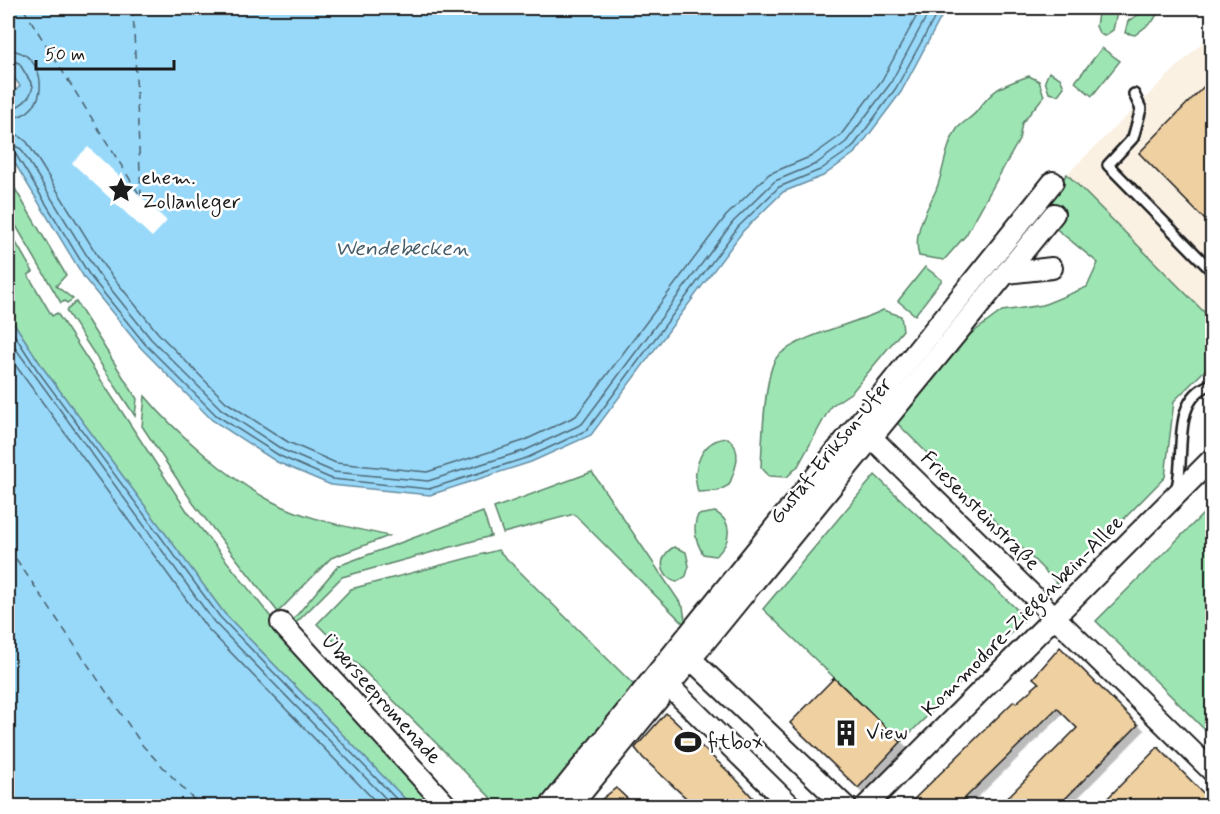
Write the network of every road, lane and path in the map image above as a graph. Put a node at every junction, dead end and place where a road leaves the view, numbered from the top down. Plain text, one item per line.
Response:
1 (1134, 94) dead end
2 (1053, 182) dead end
3 (1054, 214) dead end
4 (1052, 268) dead end
5 (1212, 271) edge
6 (1007, 273) junction
7 (1212, 384) edge
8 (873, 439) junction
9 (1212, 459) edge
10 (1175, 497) junction
11 (1054, 618) junction
12 (281, 623) dead end
13 (691, 659) junction
14 (669, 686) junction
15 (1212, 771) edge
16 (447, 807) edge
17 (550, 807) edge
18 (571, 807) edge
19 (791, 807) edge
20 (845, 807) edge
21 (866, 807) edge

1 - 5 lane
2 - 17 street
3 - 6 street, Gustaf-Erikson-Ufer
4 - 6 street
6 - 8 street, Gustaf-Erikson-Ufer
7 - 10 lane
8 - 11 street, Friesensteinstraße
8 - 13 street, Gustaf-Erikson-Ufer
9 - 10 street, Kommodore-Ziegenbein-Allee
10 - 11 street, Kommodore-Ziegenbein-Allee
11 - 15 street, Friesensteinstraße
11 - 21 street, Kommodore-Ziegenbein-Allee
12 - 16 street, Überseepromenade
13 - 14 street, Gustaf-Erikson-Ufer
13 - 20 street
14 - 18 street, Gustaf-Erikson-Ufer
14 - 19 street

